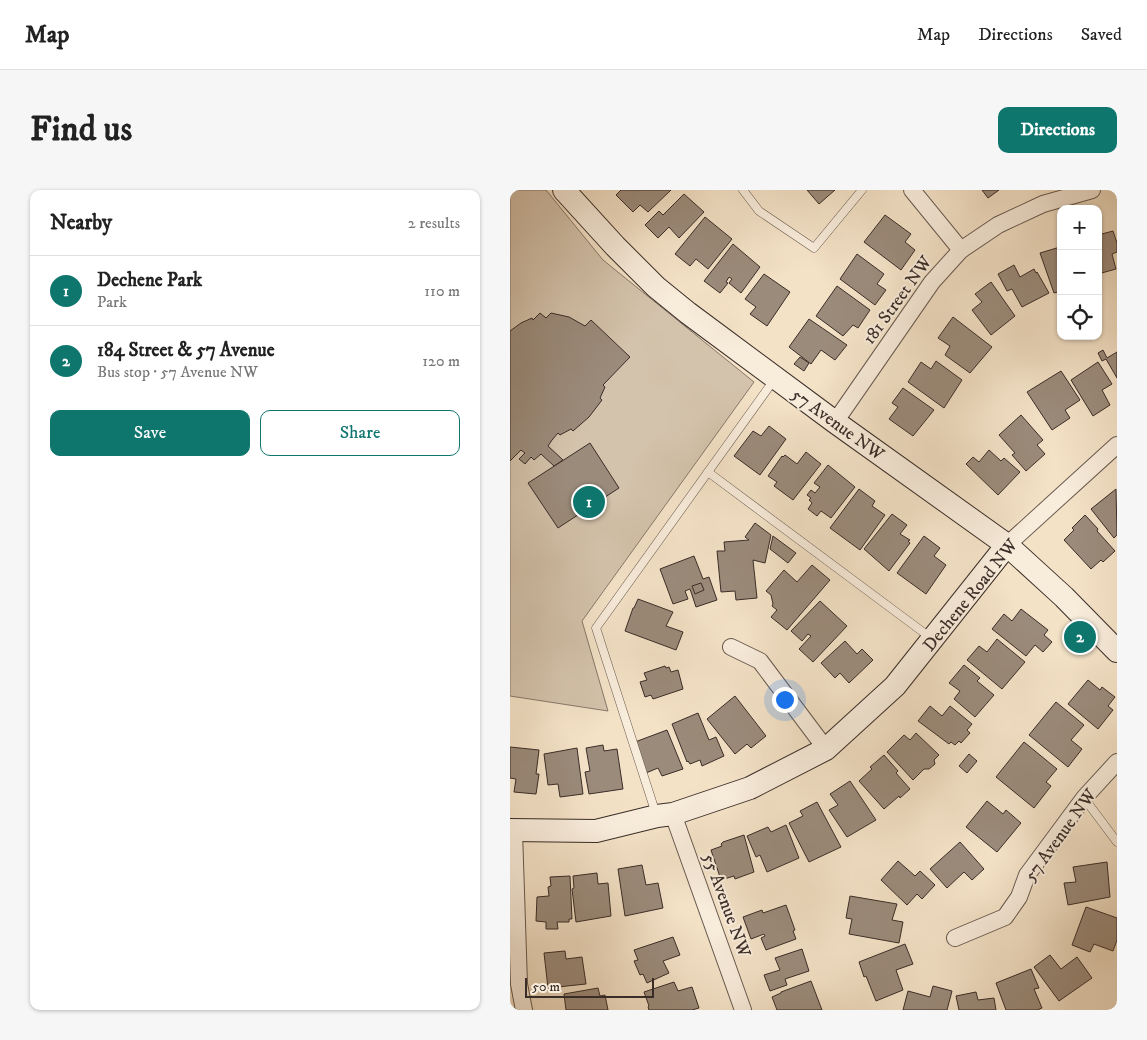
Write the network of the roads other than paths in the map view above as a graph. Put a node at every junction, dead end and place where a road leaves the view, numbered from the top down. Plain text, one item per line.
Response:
1 (564, 190) edge
2 (744, 190) edge
3 (862, 190) edge
4 (912, 190) edge
5 (1092, 190) edge
6 (961, 250) junction
7 (775, 378) junction
8 (835, 422) junction
9 (1117, 445) edge
10 (708, 472) junction
11 (1007, 546) junction
12 (933, 640) junction
13 (731, 647) dead end
14 (1117, 651) edge
15 (826, 748) junction
16 (1117, 762) edge
17 (1084, 798) junction
18 (665, 815) junction
19 (512, 831) edge
20 (1117, 842) edge
21 (954, 938) dead end
22 (524, 1010) edge
23 (743, 1010) edge

1 - 7 street, 57 Avenue NW
2 - 3 lane
4 - 6 street
5 - 6 street, 181 Street NW
6 - 8 street, 181 Street NW
7 - 8 street, 57 Avenue NW
7 - 10 lane
8 - 11 street, 57 Avenue NW
9 - 11 street, Dechene Road NW
10 - 12 lane
10 - 18 lane
11 - 12 street, Dechene Road NW
11 - 14 street, 57 Avenue NW
12 - 15 street, Dechene Road NW
13 - 15 street
15 - 18 street, Dechene Road NW
16 - 17 street, 57 Avenue NW
17 - 20 lane
17 - 21 street, 57 Avenue NW
18 - 19 street, Dechene Road NW
18 - 23 street, 55 Avenue NW
19 - 22 street, Dechene Road NW

